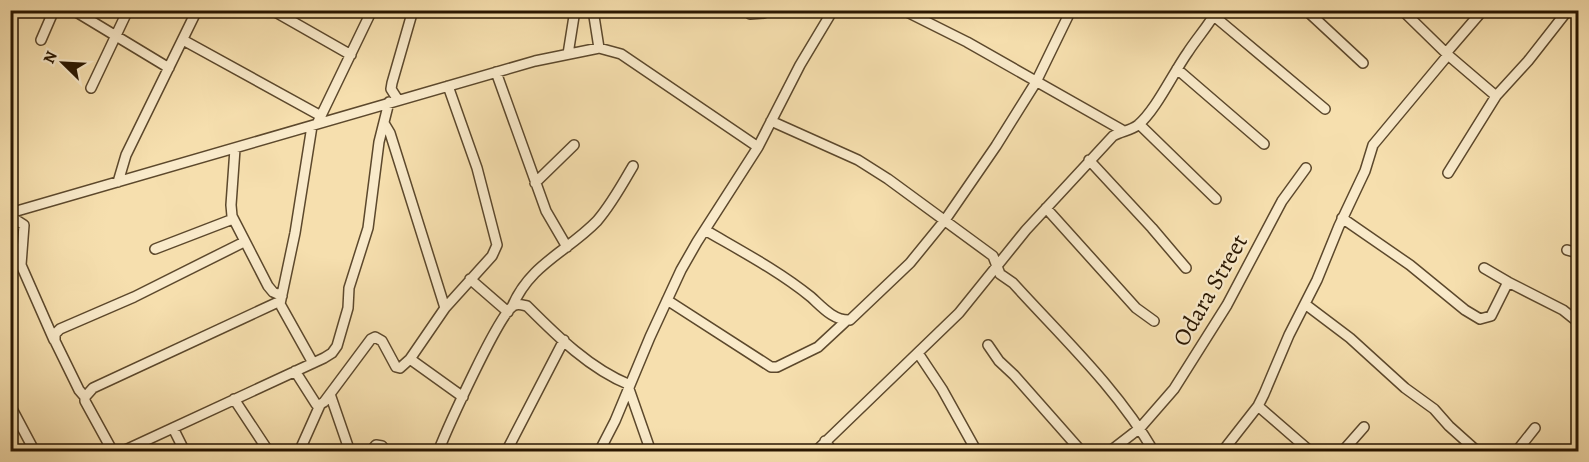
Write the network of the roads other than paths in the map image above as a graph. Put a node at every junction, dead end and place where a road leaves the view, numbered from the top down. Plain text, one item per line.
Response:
1 (54, 10) edge
2 (73, 10) edge
3 (128, 10) edge
4 (197, 10) edge
5 (272, 10) edge
6 (372, 10) edge
7 (413, 10) edge
8 (575, 10) edge
9 (593, 10) edge
10 (768, 10) edge
11 (833, 10) edge
12 (903, 10) edge
13 (1071, 10) edge
14 (1306, 10) edge
15 (1402, 10) edge
16 (1483, 10) edge
17 (1568, 10) edge
18 (1216, 13) edge
19 (750, 14) dead end
20 (922, 15) edge
21 (115, 36) junction
22 (41, 40) dead end
23 (183, 40) junction
24 (599, 48) junction
25 (568, 54) junction
26 (1447, 54) junction
27 (351, 55) junction
28 (1363, 63) dead end
29 (169, 68) junction
30 (1177, 69) junction
31 (496, 72) junction
32 (1036, 82) junction
33 (448, 86) junction
34 (91, 88) dead end
35 (1496, 96) junction
36 (394, 101) junction
37 (1325, 110) dead end
38 (317, 122) junction
39 (771, 122) junction
40 (384, 123) junction
41 (1139, 124) junction
42 (1122, 130) junction
43 (1264, 144) dead end
44 (574, 146) dead end
45 (758, 147) junction
46 (235, 149) junction
47 (1089, 160) junction
48 (633, 166) dead end
49 (1306, 168) dead end
50 (1448, 173) dead end
51 (118, 182) junction
52 (536, 183) junction
53 (1216, 199) dead end
54 (1046, 208) junction
55 (10, 214) edge
56 (1342, 218) junction
57 (233, 219) junction
58 (945, 220) junction
59 (705, 230) junction
60 (244, 242) junction
61 (567, 247) junction
62 (155, 249) dead end
63 (1567, 250) dead end
64 (1578, 253) edge
65 (998, 265) junction
66 (1185, 268) dead end
67 (1484, 268) dead end
68 (470, 279) junction
69 (1508, 282) junction
70 (281, 300) junction
71 (667, 300) junction
72 (1305, 304) junction
73 (445, 308) junction
74 (510, 309) junction
75 (846, 321) junction
76 (1154, 321) dead end
77 (1578, 322) edge
78 (564, 340) junction
79 (55, 341) junction
80 (988, 345) dead end
81 (918, 353) junction
82 (410, 359) junction
83 (313, 363) junction
84 (295, 371) junction
85 (629, 387) junction
86 (330, 394) junction
87 (85, 397) junction
88 (463, 397) junction
89 (234, 399) junction
90 (622, 404) junction
91 (10, 405) edge
92 (320, 405) junction
93 (635, 406) junction
94 (1258, 406) junction
95 (1364, 427) dead end
96 (172, 428) junction
97 (1140, 428) junction
98 (1535, 428) dead end
99 (825, 441) junction
100 (1225, 450) edge
101 (35, 452) edge
102 (112, 452) edge
103 (121, 452) edge
104 (185, 452) edge
105 (269, 452) edge
106 (299, 452) edge
107 (350, 452) edge
108 (370, 452) edge
109 (387, 452) edge
110 (438, 452) edge
111 (506, 452) edge
112 (599, 452) edge
113 (651, 452) edge
114 (815, 452) edge
115 (833, 452) edge
116 (978, 452) edge
117 (1082, 452) edge
118 (1109, 452) edge
119 (1154, 452) edge
120 (1311, 452) edge
121 (1342, 452) edge
122 (1478, 452) edge
123 (1516, 452) edge

1 - 22 street
2 - 21 street
3 - 21 street
4 - 23 street
5 - 27 street
6 - 27 street
7 - 36 street
8 - 25 street
9 - 24 street
10 - 19 street
11 - 39 street
12 - 20 street
13 - 32 street
14 - 28 street
15 - 26 street
16 - 26 street
17 - 35 street
18 - 30 street
18 - 37 street
20 - 32 street
21 - 29 street
21 - 34 street
23 - 29 street
23 - 38 street
24 - 25 street
24 - 45 street
25 - 31 street
26 - 35 street
26 - 56 street
27 - 38 street
29 - 51 street
30 - 41 street
30 - 43 street
31 - 33 street
31 - 52 street
32 - 42 street
32 - 58 street
33 - 36 street
33 - 68 street
35 - 50 street
36 - 38 street
36 - 40 street
38 - 46 street
38 - 70 street
39 - 45 street
39 - 58 street
40 - 73 street
40 - 83 street
41 - 42 street
41 - 53 street
42 - 47 street
44 - 52 street
45 - 59 street
46 - 51 street
46 - 57 street
47 - 54 street
47 - 66 street
48 - 61 street
49 - 97 street, Odara Street
51 - 55 street
52 - 61 street
54 - 65 street
54 - 76 street
55 - 79 street
56 - 69 street
56 - 72 street
57 - 60 street
57 - 62 street
58 - 65 street
58 - 75 street
59 - 71 street
59 - 75 street
60 - 70 street
60 - 79 street
61 - 74 street
63 - 64 street
65 - 81 street
65 - 97 street
67 - 69 street
68 - 73 street
68 - 74 street
69 - 77 street
70 - 83 street
70 - 87 street
71 - 75 street
71 - 85 street
72 - 94 street
72 - 122 street
73 - 82 street
74 - 78 street
74 - 88 street
78 - 85 street
78 - 111 street
79 - 87 street
80 - 117 street
81 - 99 street
81 - 116 street
82 - 86 street
82 - 88 street
83 - 84 street
84 - 89 street
84 - 92 street
85 - 90 street
85 - 93 street
86 - 92 street
86 - 107 street
87 - 102 street
88 - 110 street
89 - 96 street
89 - 105 street
90 - 93 street
90 - 112 street
91 - 101 street
92 - 106 street
93 - 113 street
94 - 100 street
94 - 120 street
95 - 121 street
96 - 103 street
96 - 104 street
97 - 118 street, Odara Street
97 - 119 street
98 - 123 street
99 - 114 street
99 - 115 street
108 - 109 street

